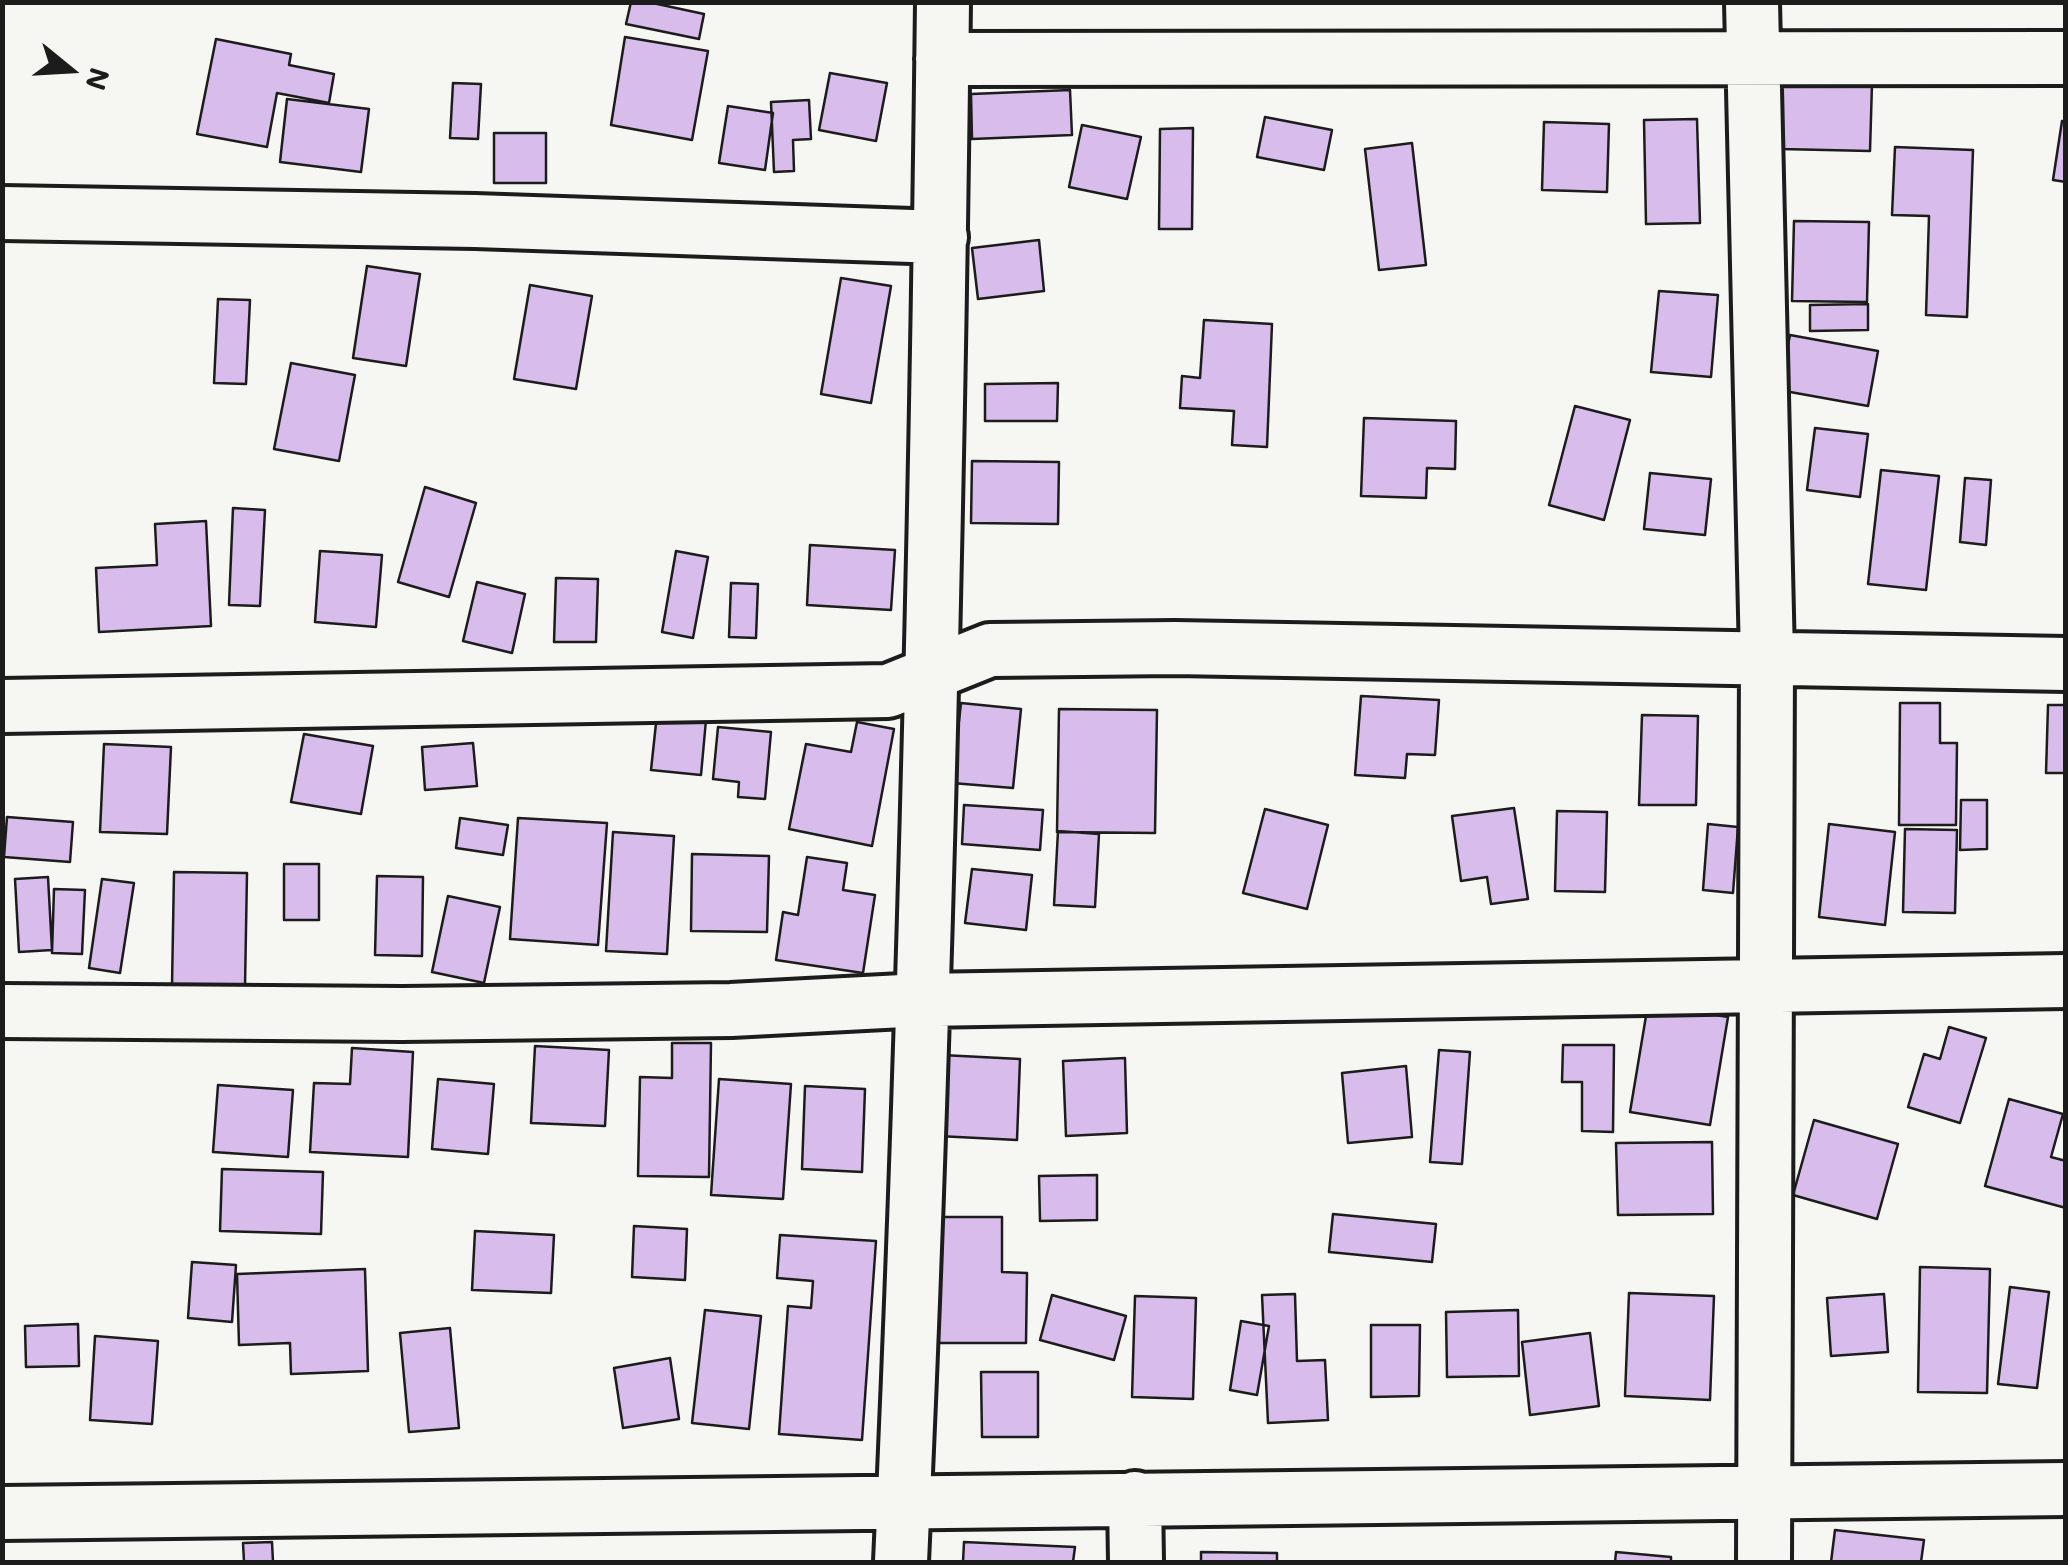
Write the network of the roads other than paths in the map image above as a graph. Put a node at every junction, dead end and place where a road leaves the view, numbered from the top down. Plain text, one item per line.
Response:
1 (943, 2) edge
2 (1752, 2) edge
3 (1752, 58) junction
4 (2066, 58) edge
5 (942, 60) junction
6 (2, 213) edge
7 (941, 238) junction
8 (1767, 657) junction
9 (2066, 664) edge
10 (931, 673) junction
11 (2, 706) edge
12 (2066, 981) edge
13 (1766, 983) junction
14 (922, 1000) junction
15 (2, 1012) edge
16 (2066, 1489) edge
17 (1764, 1492) junction
18 (1135, 1498) junction
19 (904, 1503) junction
20 (2, 1512) edge
21 (901, 1562) edge
22 (1136, 1562) edge
23 (1764, 1562) edge

1 - 5 street
2 - 3 street
3 - 4 street
3 - 5 street
3 - 8 street
5 - 7 street
6 - 7 street
7 - 10 street
8 - 9 street
8 - 10 street
8 - 13 street
10 - 11 street
10 - 14 street
12 - 13 street
13 - 14 street
13 - 17 street
14 - 15 street
14 - 19 street
16 - 17 street
17 - 18 street
17 - 23 street
18 - 19 street
18 - 22 street
19 - 20 street
19 - 21 street

